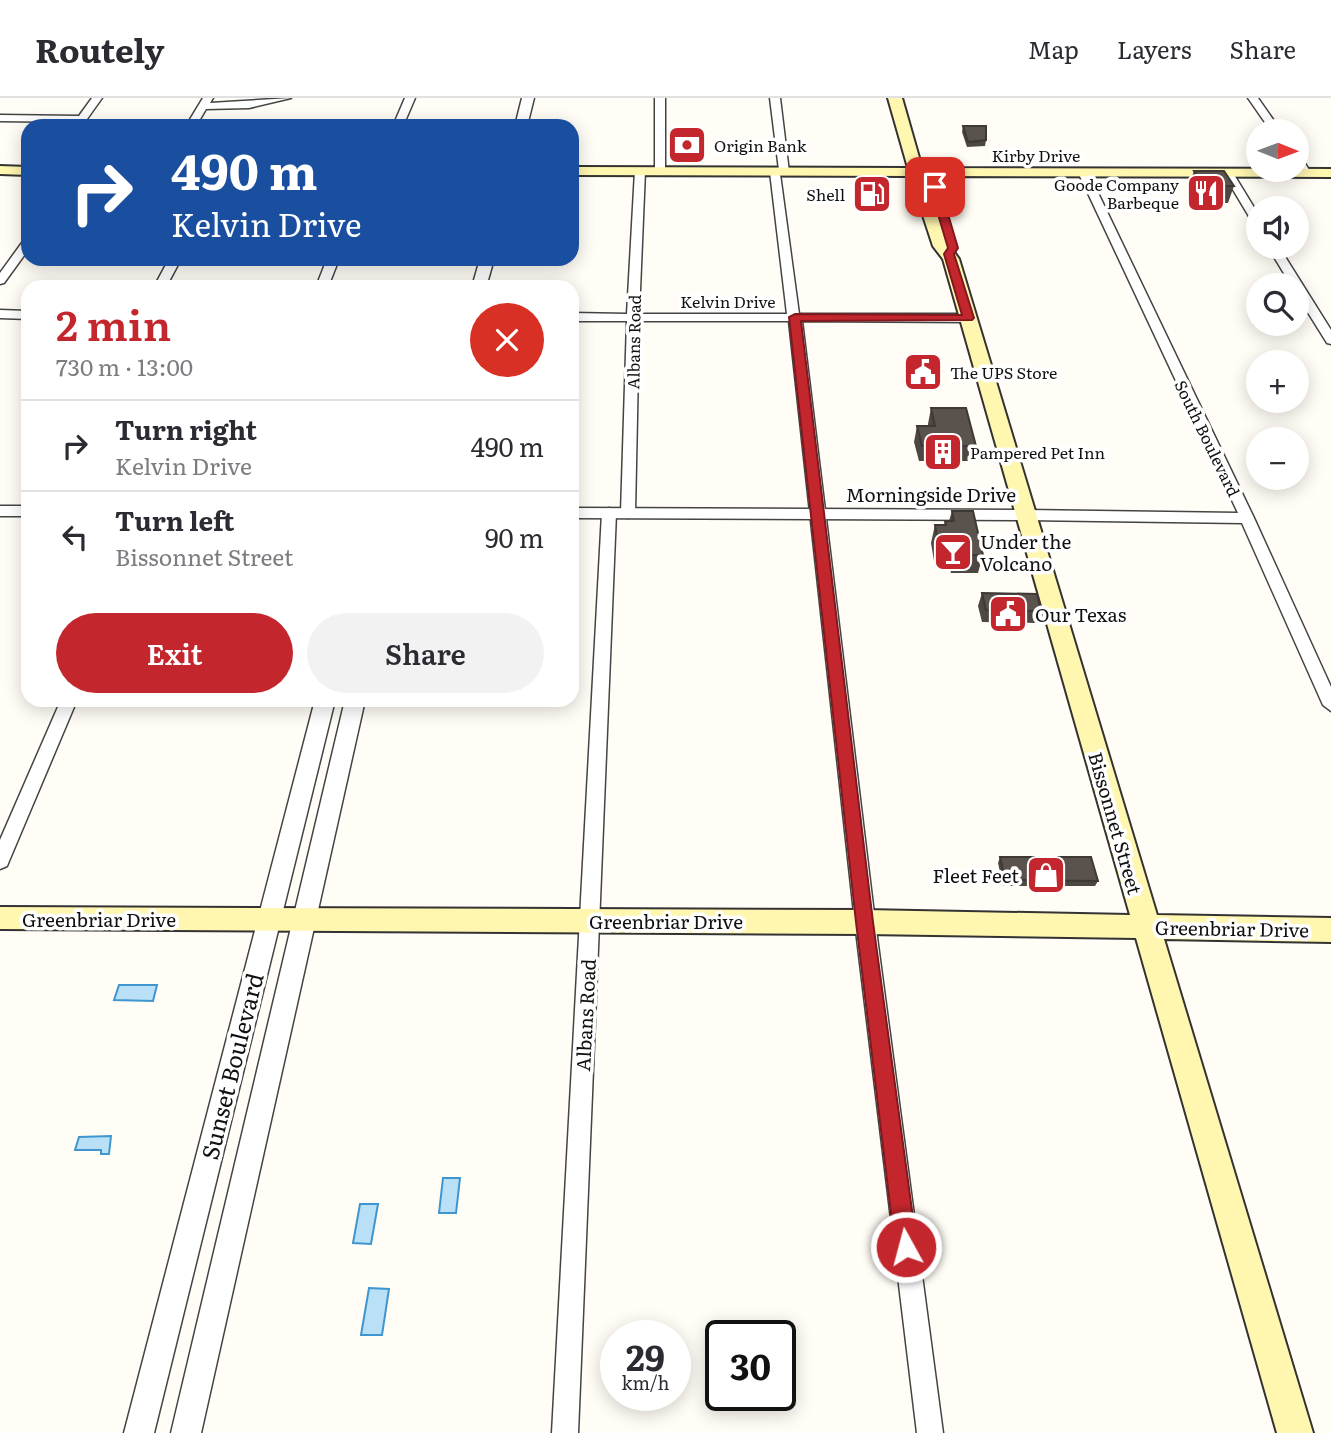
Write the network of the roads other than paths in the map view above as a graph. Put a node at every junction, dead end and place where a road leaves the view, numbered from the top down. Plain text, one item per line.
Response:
1 (97, 98) edge
2 (285, 98) edge
3 (410, 98) edge
4 (528, 98) edge
5 (660, 98) edge
6 (775, 98) edge
7 (1253, 98) edge
8 (896, 99) edge
9 (912, 101) dead end
10 (205, 102) edge
11 (0, 118) edge
12 (21, 119) edge
13 (81, 119) edge
14 (195, 119) edge
15 (401, 119) edge
16 (523, 119) edge
17 (1268, 119) edge
18 (927, 169) junction
19 (0, 170) edge
20 (21, 170) edge
21 (579, 171) edge
22 (640, 172) junction
23 (660, 172) junction
24 (779, 172) junction
25 (1083, 172) junction
26 (1227, 173) junction
27 (1246, 173) edge
28 (1309, 173) edge
29 (1331, 173) edge
30 (1246, 204) edge
31 (21, 252) edge
32 (1281, 259) edge
33 (0, 281) edge
34 (0, 314) edge
35 (21, 315) edge
36 (579, 317) edge
37 (634, 317) junction
38 (795, 317) junction
39 (1317, 317) junction
40 (1331, 317) edge
41 (968, 318) junction
42 (1331, 340) edge
43 (0, 511) edge
44 (21, 511) edge
45 (579, 513) edge
46 (619, 513) junction
47 (817, 514) junction
48 (1026, 515) junction
49 (1247, 518) junction
50 (1331, 705) edge
51 (66, 707) edge
52 (323, 707) edge
53 (353, 707) edge
54 (0, 861) edge
55 (303, 917) junction
56 (0, 918) edge
57 (267, 919) junction
58 (590, 920) junction
59 (865, 922) junction
60 (1146, 926) junction
61 (1331, 929) edge
62 (139, 1433) edge
63 (186, 1433) edge
64 (565, 1433) edge
65 (930, 1433) edge
66 (1295, 1433) edge

1 - 13 street
2 - 10 street
3 - 15 street
4 - 16 street
5 - 23 street
6 - 24 street
7 - 17 street
8 - 9 main road
8 - 18 main road, Bissonnet Street
10 - 14 street
11 - 12 street
18 - 24 main road, Kirby Drive
18 - 25 main road, Kirby Drive
18 - 41 main road, Bissonnet Street
19 - 20 main road
21 - 22 main road, Kirby Drive
22 - 23 main road, Kirby Drive
22 - 37 street, Albans Road
23 - 24 main road, Kirby Drive
24 - 38 street
25 - 26 main road, Kirby Drive
25 - 49 street, South Boulevard
26 - 27 main road, Kirby Drive
26 - 30 street
28 - 29 main road, Kirby Drive
31 - 33 street
32 - 39 street
34 - 35 street
36 - 37 street, Kelvin Drive
37 - 38 street, Kelvin Drive
37 - 46 street, Albans Road
38 - 41 street, Kelvin Drive
38 - 47 street
39 - 40 street
39 - 42 street
41 - 48 main road, Bissonnet Street
43 - 44 street
45 - 46 street, Morningside Drive
46 - 47 street, Morningside Drive
46 - 58 street, Albans Road
47 - 48 street, Morningside Drive
47 - 59 street
48 - 49 street, Morningside Drive
48 - 60 main road, Bissonnet Street
49 - 50 street, South Boulevard
51 - 54 street
52 - 57 street, Sunset Boulevard
53 - 55 street, Sunset Boulevard
55 - 57 main road, Greenbriar Drive
55 - 58 main road, Greenbriar Drive
55 - 63 street, Sunset Boulevard
56 - 57 main road, Greenbriar Drive
57 - 62 street, Sunset Boulevard
58 - 59 main road, Greenbriar Drive
58 - 64 street, Albans Road
59 - 60 main road, Greenbriar Drive
59 - 65 street
60 - 61 main road, Greenbriar Drive
60 - 66 main road, Bissonnet Street

